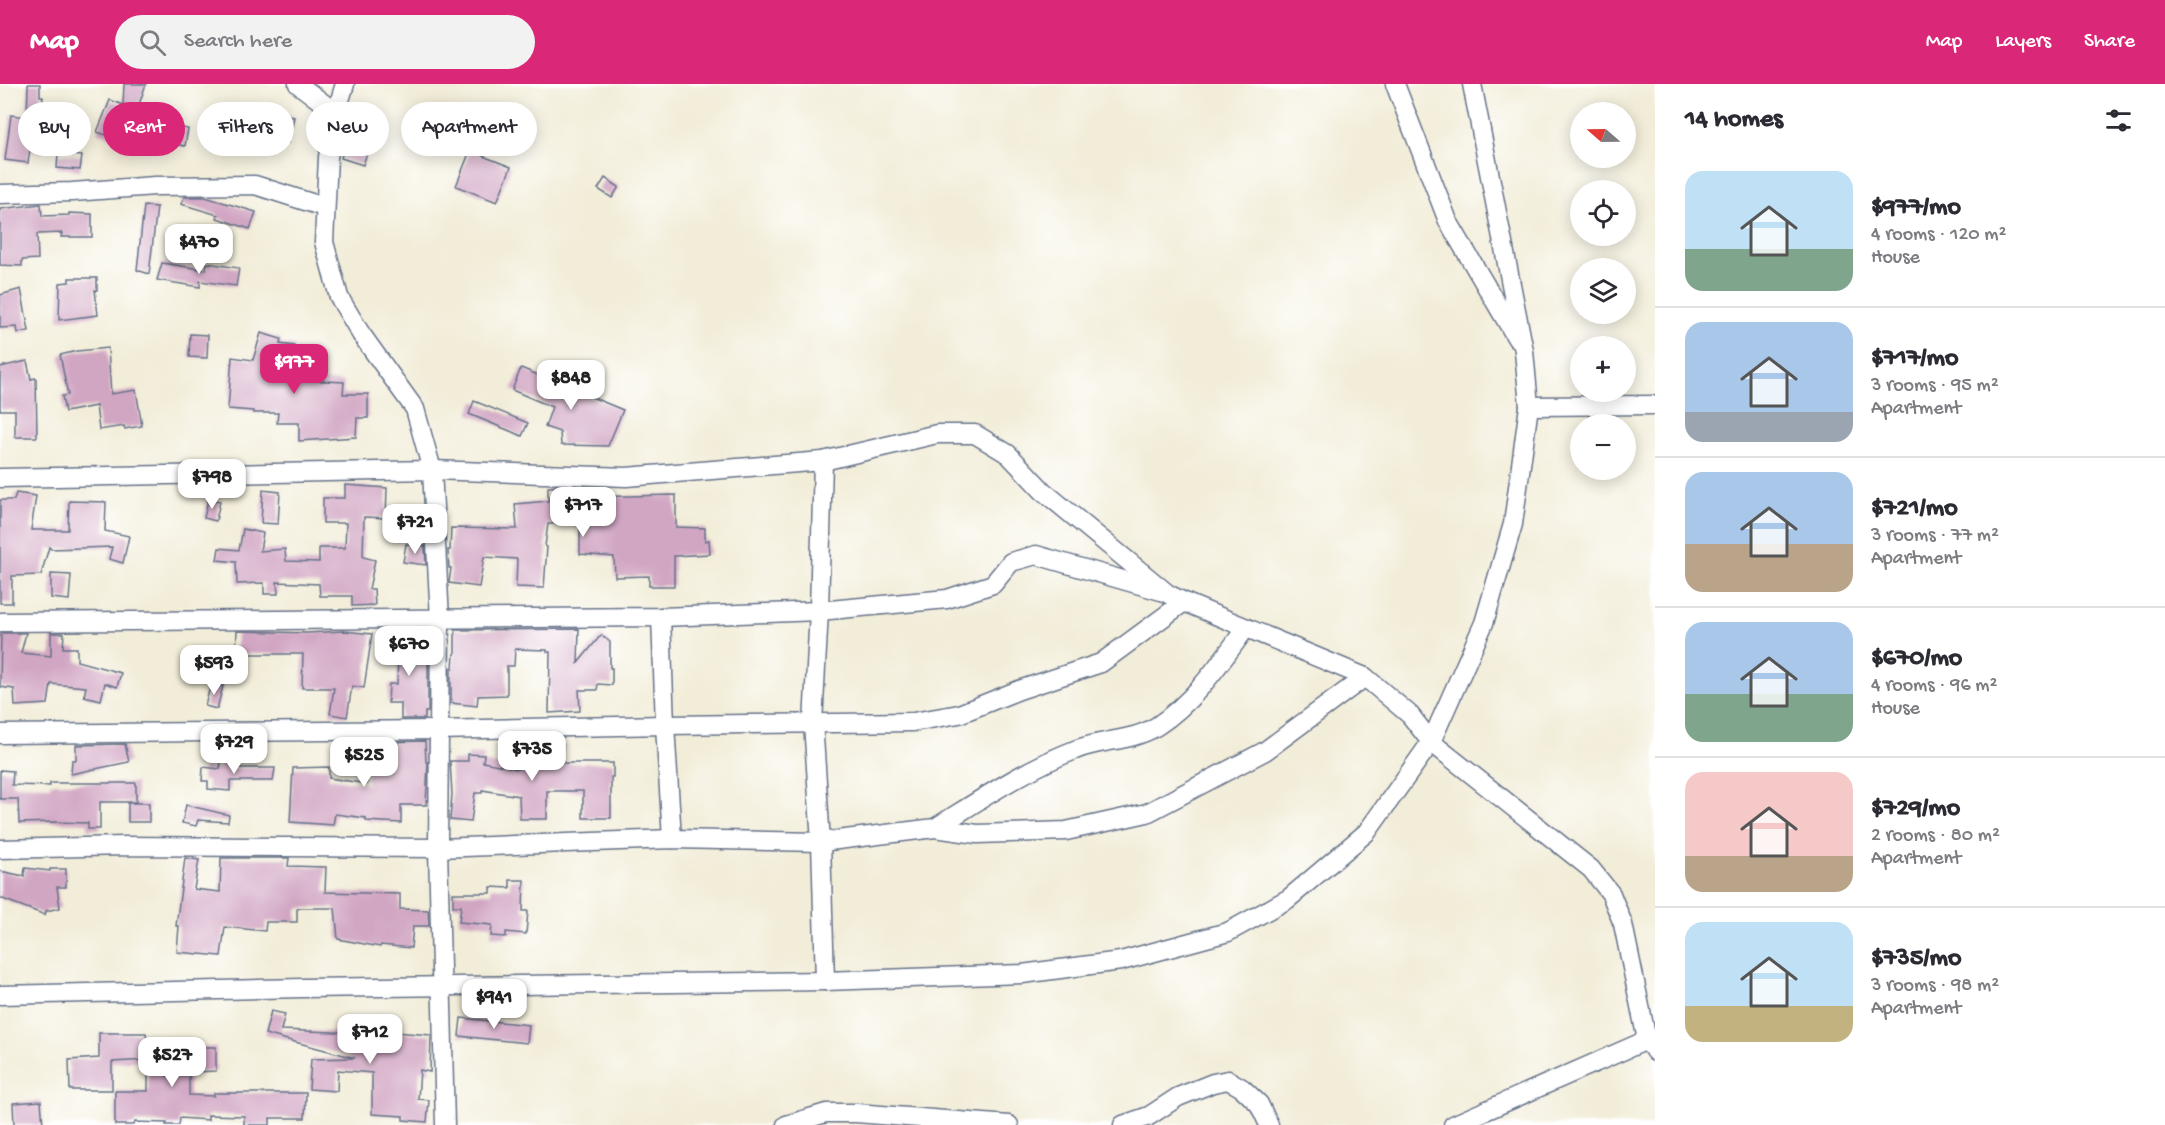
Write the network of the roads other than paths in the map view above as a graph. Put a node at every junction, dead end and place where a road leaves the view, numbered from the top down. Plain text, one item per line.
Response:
1 (298, 84) edge
2 (345, 84) edge
3 (1395, 84) edge
4 (1472, 84) edge
5 (322, 102) edge
6 (339, 102) edge
7 (328, 156) edge
8 (0, 195) edge
9 (324, 207) junction
10 (1524, 351) junction
11 (1655, 405) edge
12 (1529, 406) junction
13 (823, 461) junction
14 (432, 470) junction
15 (0, 478) edge
16 (1176, 598) junction
17 (819, 611) junction
18 (661, 617) junction
19 (440, 619) junction
20 (0, 622) edge
21 (1246, 628) junction
22 (1365, 677) junction
23 (813, 723) junction
24 (664, 725) junction
25 (438, 730) junction
26 (0, 734) edge
27 (1431, 742) junction
28 (935, 828) junction
29 (672, 838) junction
30 (820, 842) junction
31 (438, 848) junction
32 (0, 849) edge
33 (825, 981) junction
34 (442, 986) junction
35 (0, 995) edge
36 (1651, 1046) edge
37 (445, 1125) edge
38 (786, 1125) edge
39 (1009, 1125) edge
40 (1123, 1125) edge
41 (1269, 1125) edge
42 (1453, 1125) edge

1 - 5 street
2 - 6 street
3 - 10 street
4 - 10 street
7 - 9 street
8 - 9 street
9 - 14 street
10 - 12 street
11 - 12 street
12 - 27 street
13 - 14 street
13 - 16 street
13 - 17 street
14 - 15 street
14 - 19 street
16 - 17 street
16 - 21 street
16 - 23 street
17 - 18 street
17 - 23 street
18 - 19 street
18 - 24 street
19 - 20 street
19 - 25 street
21 - 22 street
21 - 28 street
22 - 27 street
22 - 28 street
23 - 24 street
23 - 30 street
24 - 25 street
24 - 29 street
25 - 26 street
25 - 31 street
27 - 33 street
27 - 36 street
28 - 30 street
29 - 30 street
29 - 31 street
30 - 33 street
31 - 32 street
31 - 34 street
33 - 34 street
34 - 35 street
34 - 37 street
36 - 42 street
38 - 39 street
40 - 41 street

